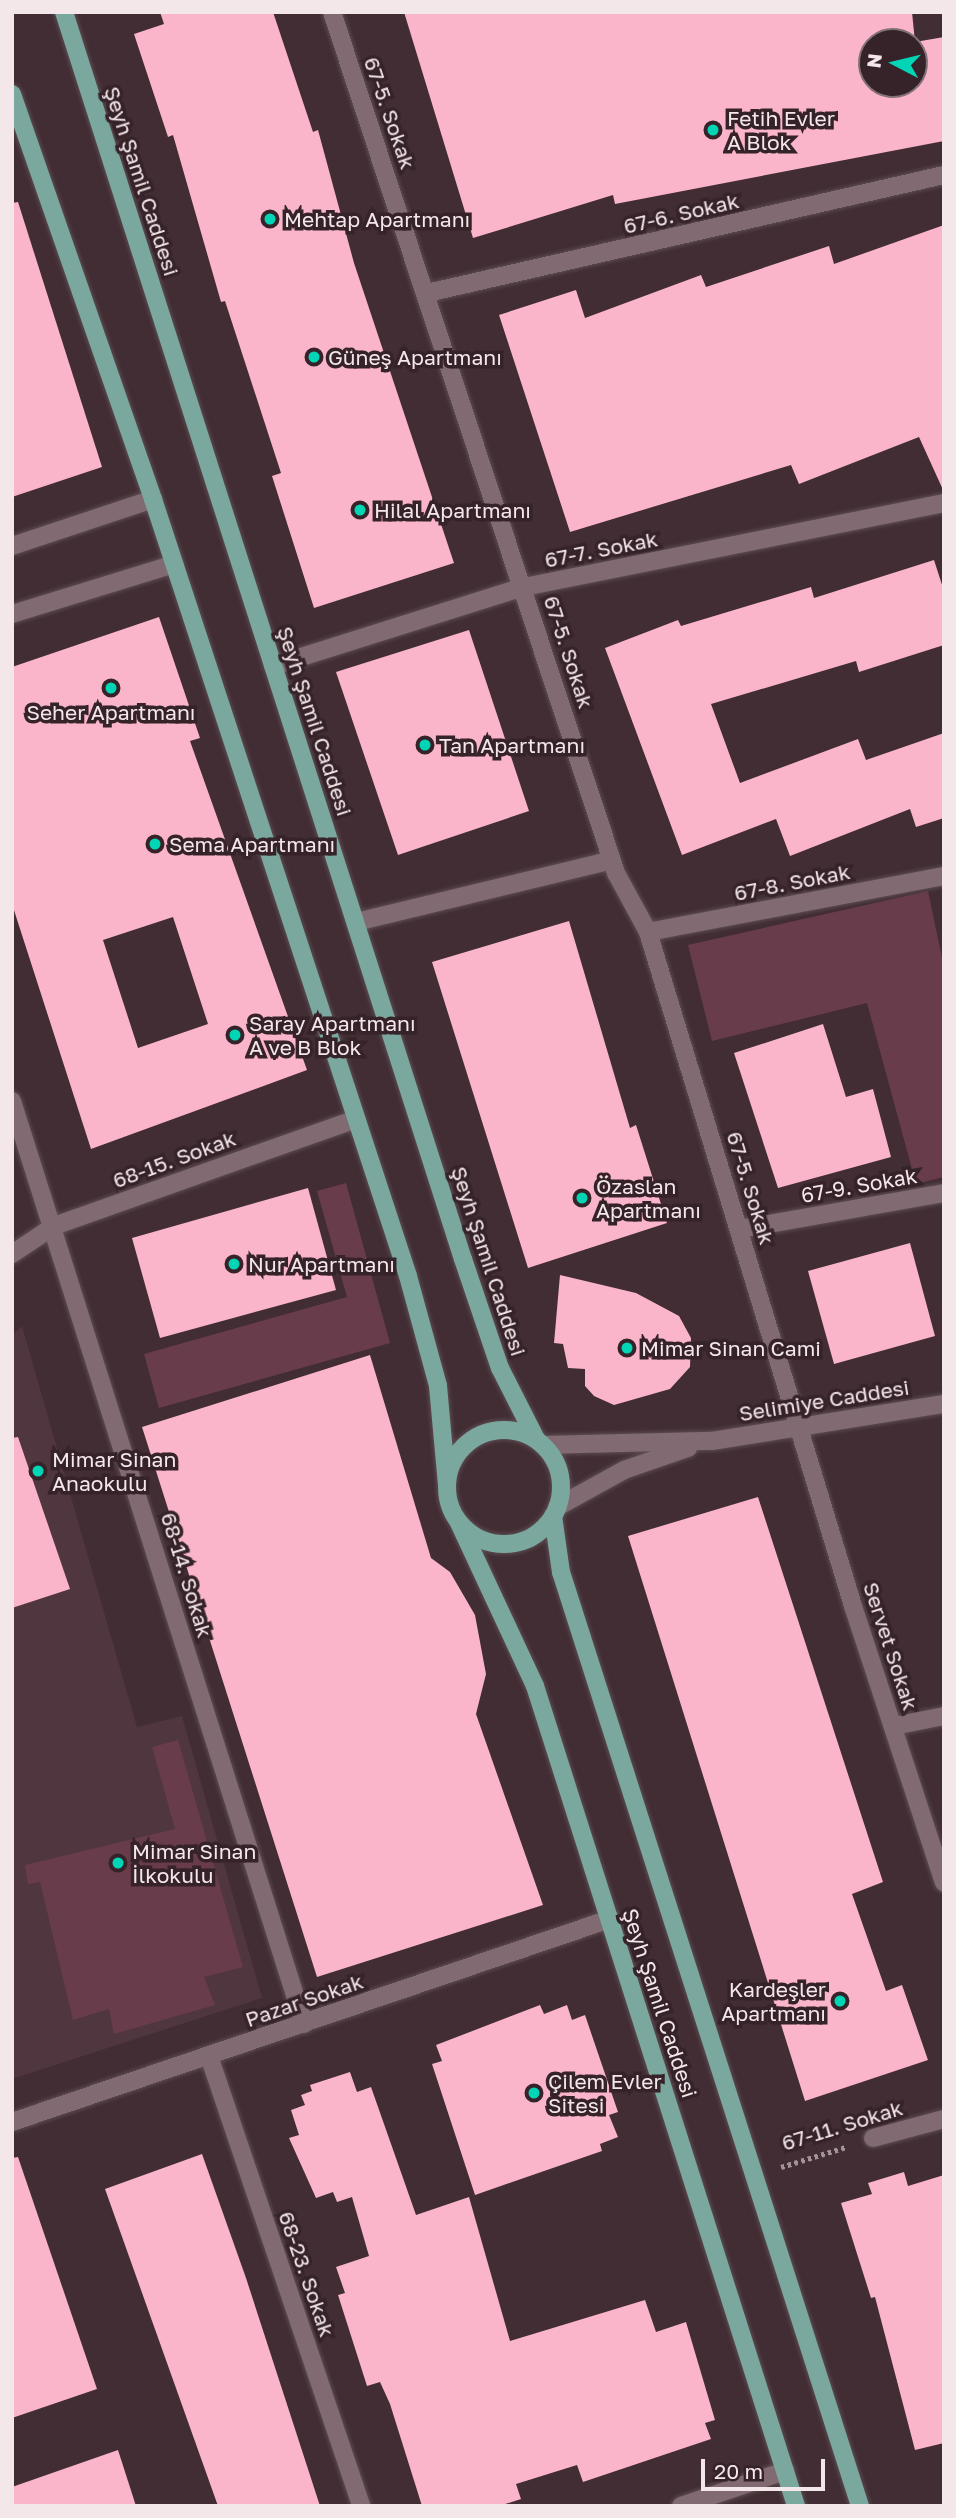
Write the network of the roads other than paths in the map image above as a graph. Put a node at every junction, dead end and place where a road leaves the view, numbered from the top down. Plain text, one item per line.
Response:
1 (64, 12) edge
2 (332, 12) edge
3 (12, 94) edge
4 (944, 175) edge
5 (427, 293) junction
6 (153, 499) junction
7 (944, 503) edge
8 (12, 546) edge
9 (175, 564) junction
10 (524, 587) junction
11 (12, 614) edge
12 (273, 666) junction
13 (612, 860) junction
14 (944, 876) edge
15 (356, 922) junction
16 (648, 932) junction
17 (12, 1101) edge
18 (356, 1119) junction
19 (17, 1131) edge
20 (944, 1193) edge
21 (54, 1226) junction
22 (740, 1229) junction
23 (12, 1254) edge
24 (944, 1404) edge
25 (799, 1425) junction
26 (712, 1441) junction
27 (540, 1442) junction
28 (447, 1484) junction
29 (555, 1511) junction
30 (459, 1522) junction
31 (944, 1716) edge
32 (894, 1726) junction
33 (944, 1882) edge
34 (610, 1919) junction
35 (304, 2024) junction
36 (209, 2056) junction
37 (944, 2119) edge
38 (12, 2122) edge
39 (873, 2138) road end
40 (785, 2470) junction
41 (361, 2506) edge
42 (681, 2506) edge
43 (796, 2506) edge
44 (860, 2506) edge

1 - 12 main road, Şeyh Şamil Caddesi
2 - 5 street, 67-5. Sokak
3 - 6 main road
4 - 5 street, 67-6. Sokak
5 - 10 street, 67-5. Sokak
6 - 8 street
6 - 9 main road
7 - 10 street, 67-7. Sokak
9 - 11 street
9 - 18 main road
10 - 12 street, 67-7. Sokak
10 - 13 street, 67-5. Sokak
12 - 15 main road, Şeyh Şamil Caddesi
13 - 15 street
13 - 16 street, 67-5. Sokak
14 - 16 street, 67-8. Sokak
15 - 27 main road, Şeyh Şamil Caddesi
16 - 22 street, 67-5. Sokak
17 - 19 street, 68-14. Sokak
18 - 21 street, 68-15. Sokak
18 - 28 main road
19 - 21 street, 68-14. Sokak
20 - 22 street, 67-9. Sokak
21 - 23 street, 68-15. Sokak
21 - 35 street, 68-14. Sokak
22 - 25 street, 67-5. Sokak
24 - 25 street, Selimiye Caddesi
25 - 26 street, Selimiye Caddesi
25 - 32 street, Servet Sokak
26 - 27 street, Selimiye Caddesi
26 - 29 street, Selimiye Caddesi
27 - 28 main road
27 - 29 main road
28 - 30 main road
29 - 30 main road
29 - 44 main road, Şeyh Şamil Caddesi
30 - 34 main road, Şeyh Şamil Caddesi
31 - 32 street
32 - 33 street, Servet Sokak
34 - 35 street, Pazar Sokak
34 - 40 main road, Şeyh Şamil Caddesi
35 - 36 street, Pazar Sokak
36 - 38 street, Pazar Sokak
36 - 41 street, 68-23. Sokak
37 - 39 street, 67-11. Sokak
40 - 42 street
40 - 43 main road, Şeyh Şamil Caddesi

